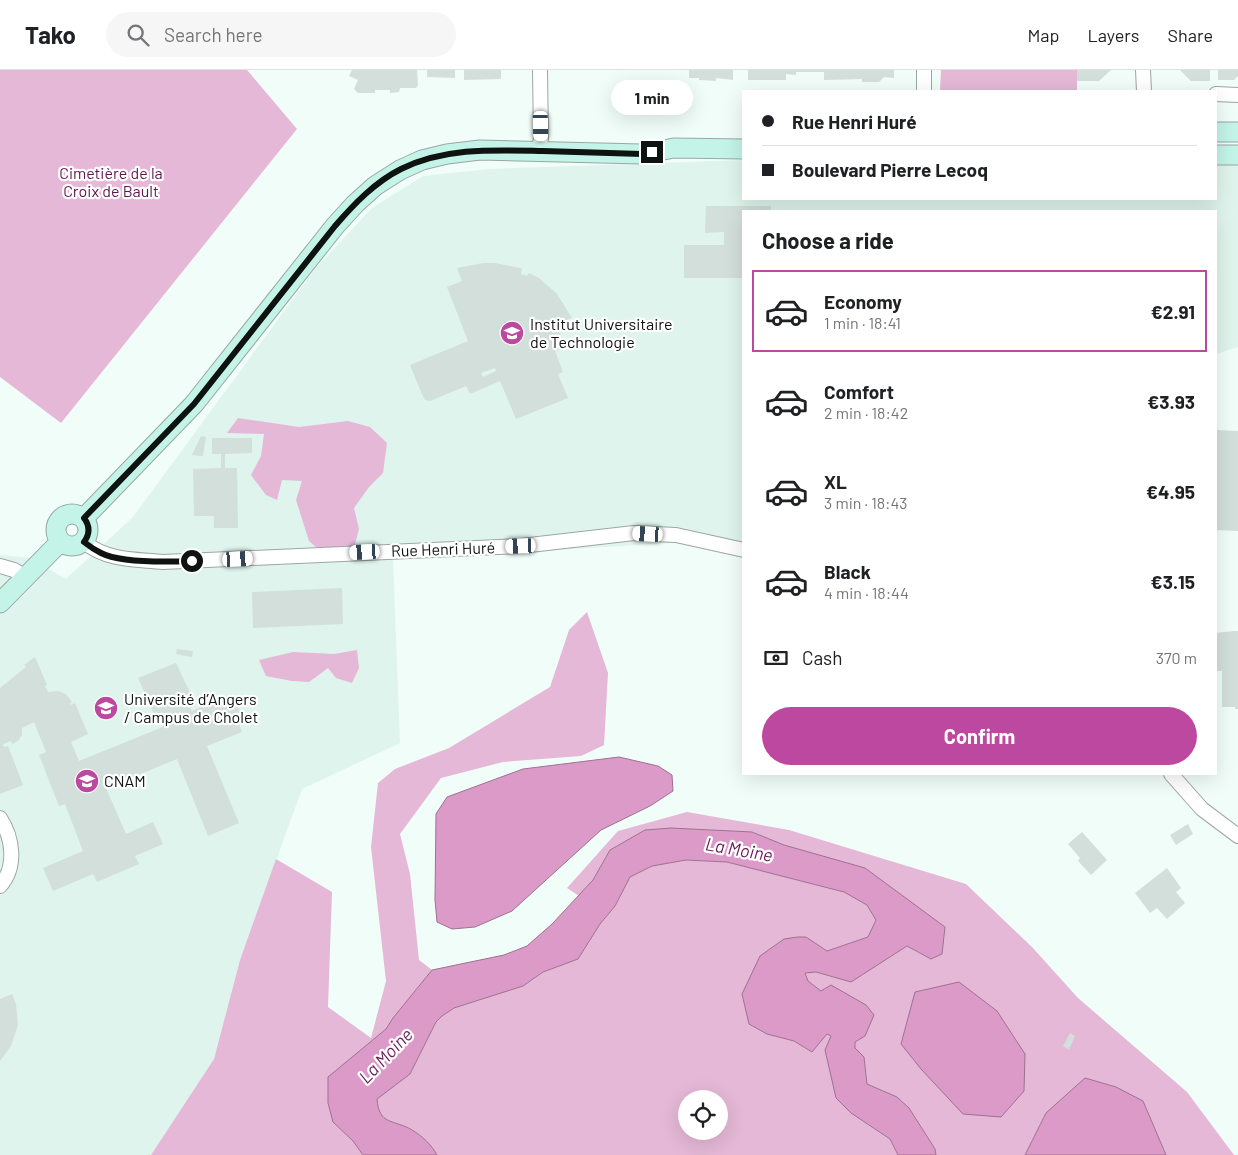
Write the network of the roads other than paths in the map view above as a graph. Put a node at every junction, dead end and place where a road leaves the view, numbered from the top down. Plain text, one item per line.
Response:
1 (540, 70) edge
2 (924, 70) edge
3 (1143, 70) edge
4 (924, 90) edge
5 (1144, 90) edge
6 (1217, 94) edge
7 (1238, 94) edge
8 (1217, 132) edge
9 (1238, 132) edge
10 (742, 149) edge
11 (538, 151) junction
12 (1217, 155) edge
13 (1238, 155) edge
14 (84, 518) junction
15 (60, 542) junction
16 (84, 542) junction
17 (742, 550) edge
18 (0, 566) edge
19 (25, 578) junction
20 (0, 603) edge
21 (1172, 775) edge
22 (0, 818) edge
23 (1238, 836) edge
24 (0, 886) edge

1 - 11 street
2 - 4 street
3 - 5 street
6 - 7 street
8 - 9 street
10 - 11 street
11 - 14 street
12 - 13 street
14 - 15 street
14 - 16 street
15 - 16 street
15 - 19 street
16 - 17 street, Rue Henri Huré
18 - 19 street
19 - 20 street
21 - 23 street
22 - 24 street

